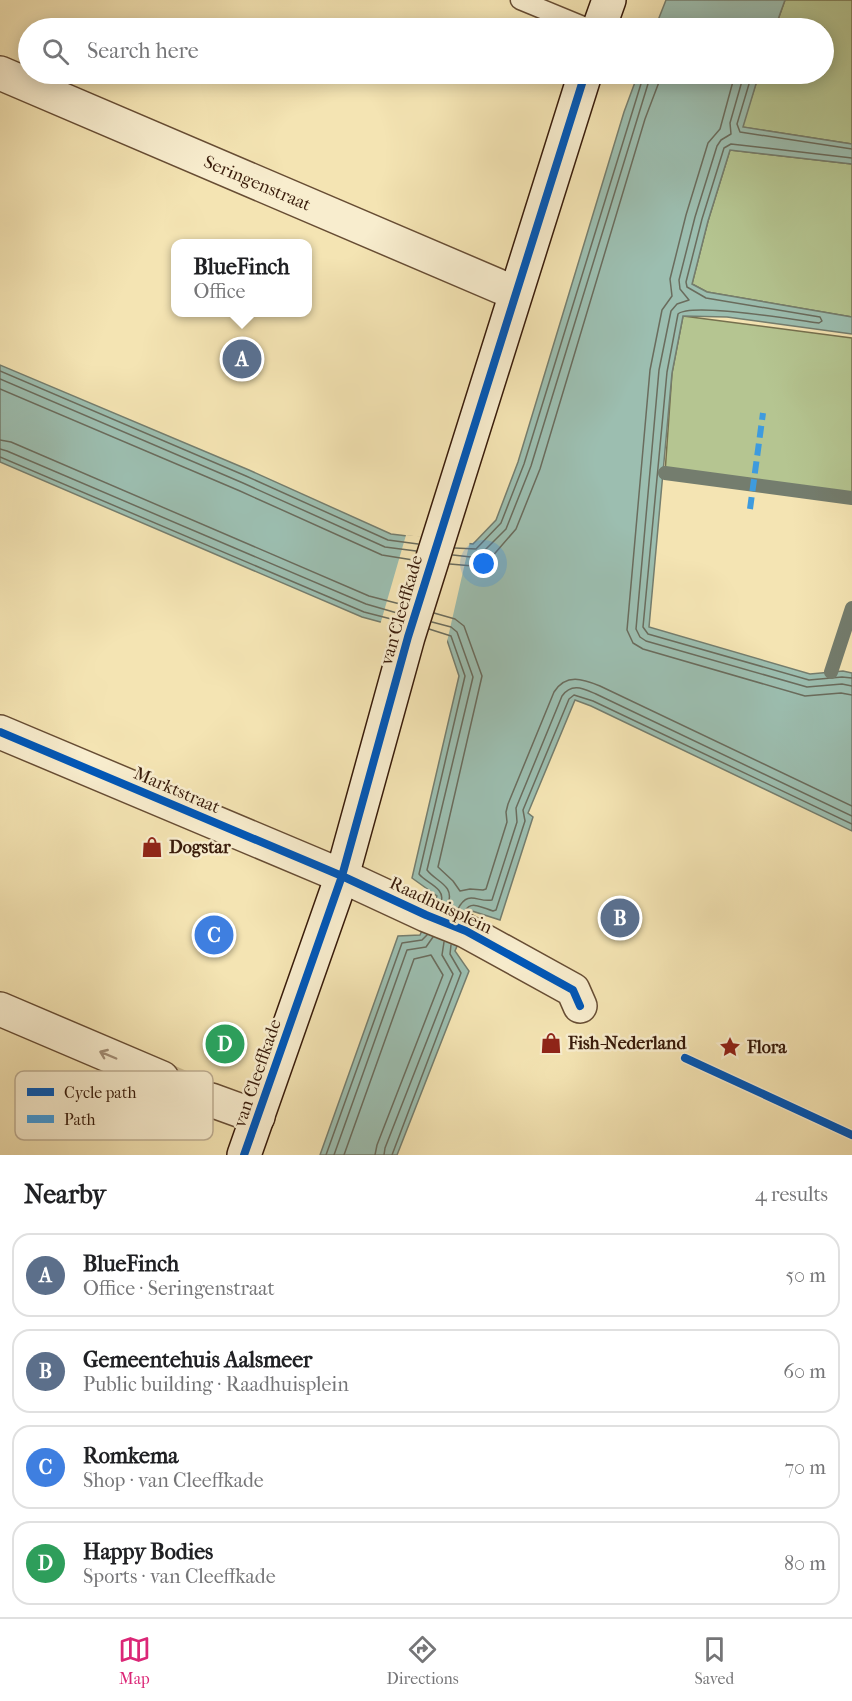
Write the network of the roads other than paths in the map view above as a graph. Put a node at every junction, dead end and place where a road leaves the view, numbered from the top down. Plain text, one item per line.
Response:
1 (520, 0) edge
2 (609, 0) edge
3 (564, 18) edge
4 (603, 18) edge
5 (0, 74) edge
6 (18, 82) edge
7 (24, 84) edge
8 (582, 84) edge
9 (515, 293) junction
10 (0, 732) edge
11 (342, 876) junction
12 (580, 1006) dead end
13 (0, 1009) edge
14 (146, 1071) tunnel mouth
15 (213, 1101) tunnel mouth
16 (258, 1117) junction
17 (244, 1155) edge

1 - 3 lane
2 - 4 street
5 - 6 street, Seringenstraat
7 - 9 street, Seringenstraat
8 - 9 street, van Cleeffkade
9 - 11 street, van Cleeffkade
10 - 11 street, Marktstraat
11 - 12 street, Raadhuisplein
11 - 16 street, van Cleeffkade
14 -> 13 street
15 - 16 street
16 - 17 street, van Cleeffkade

